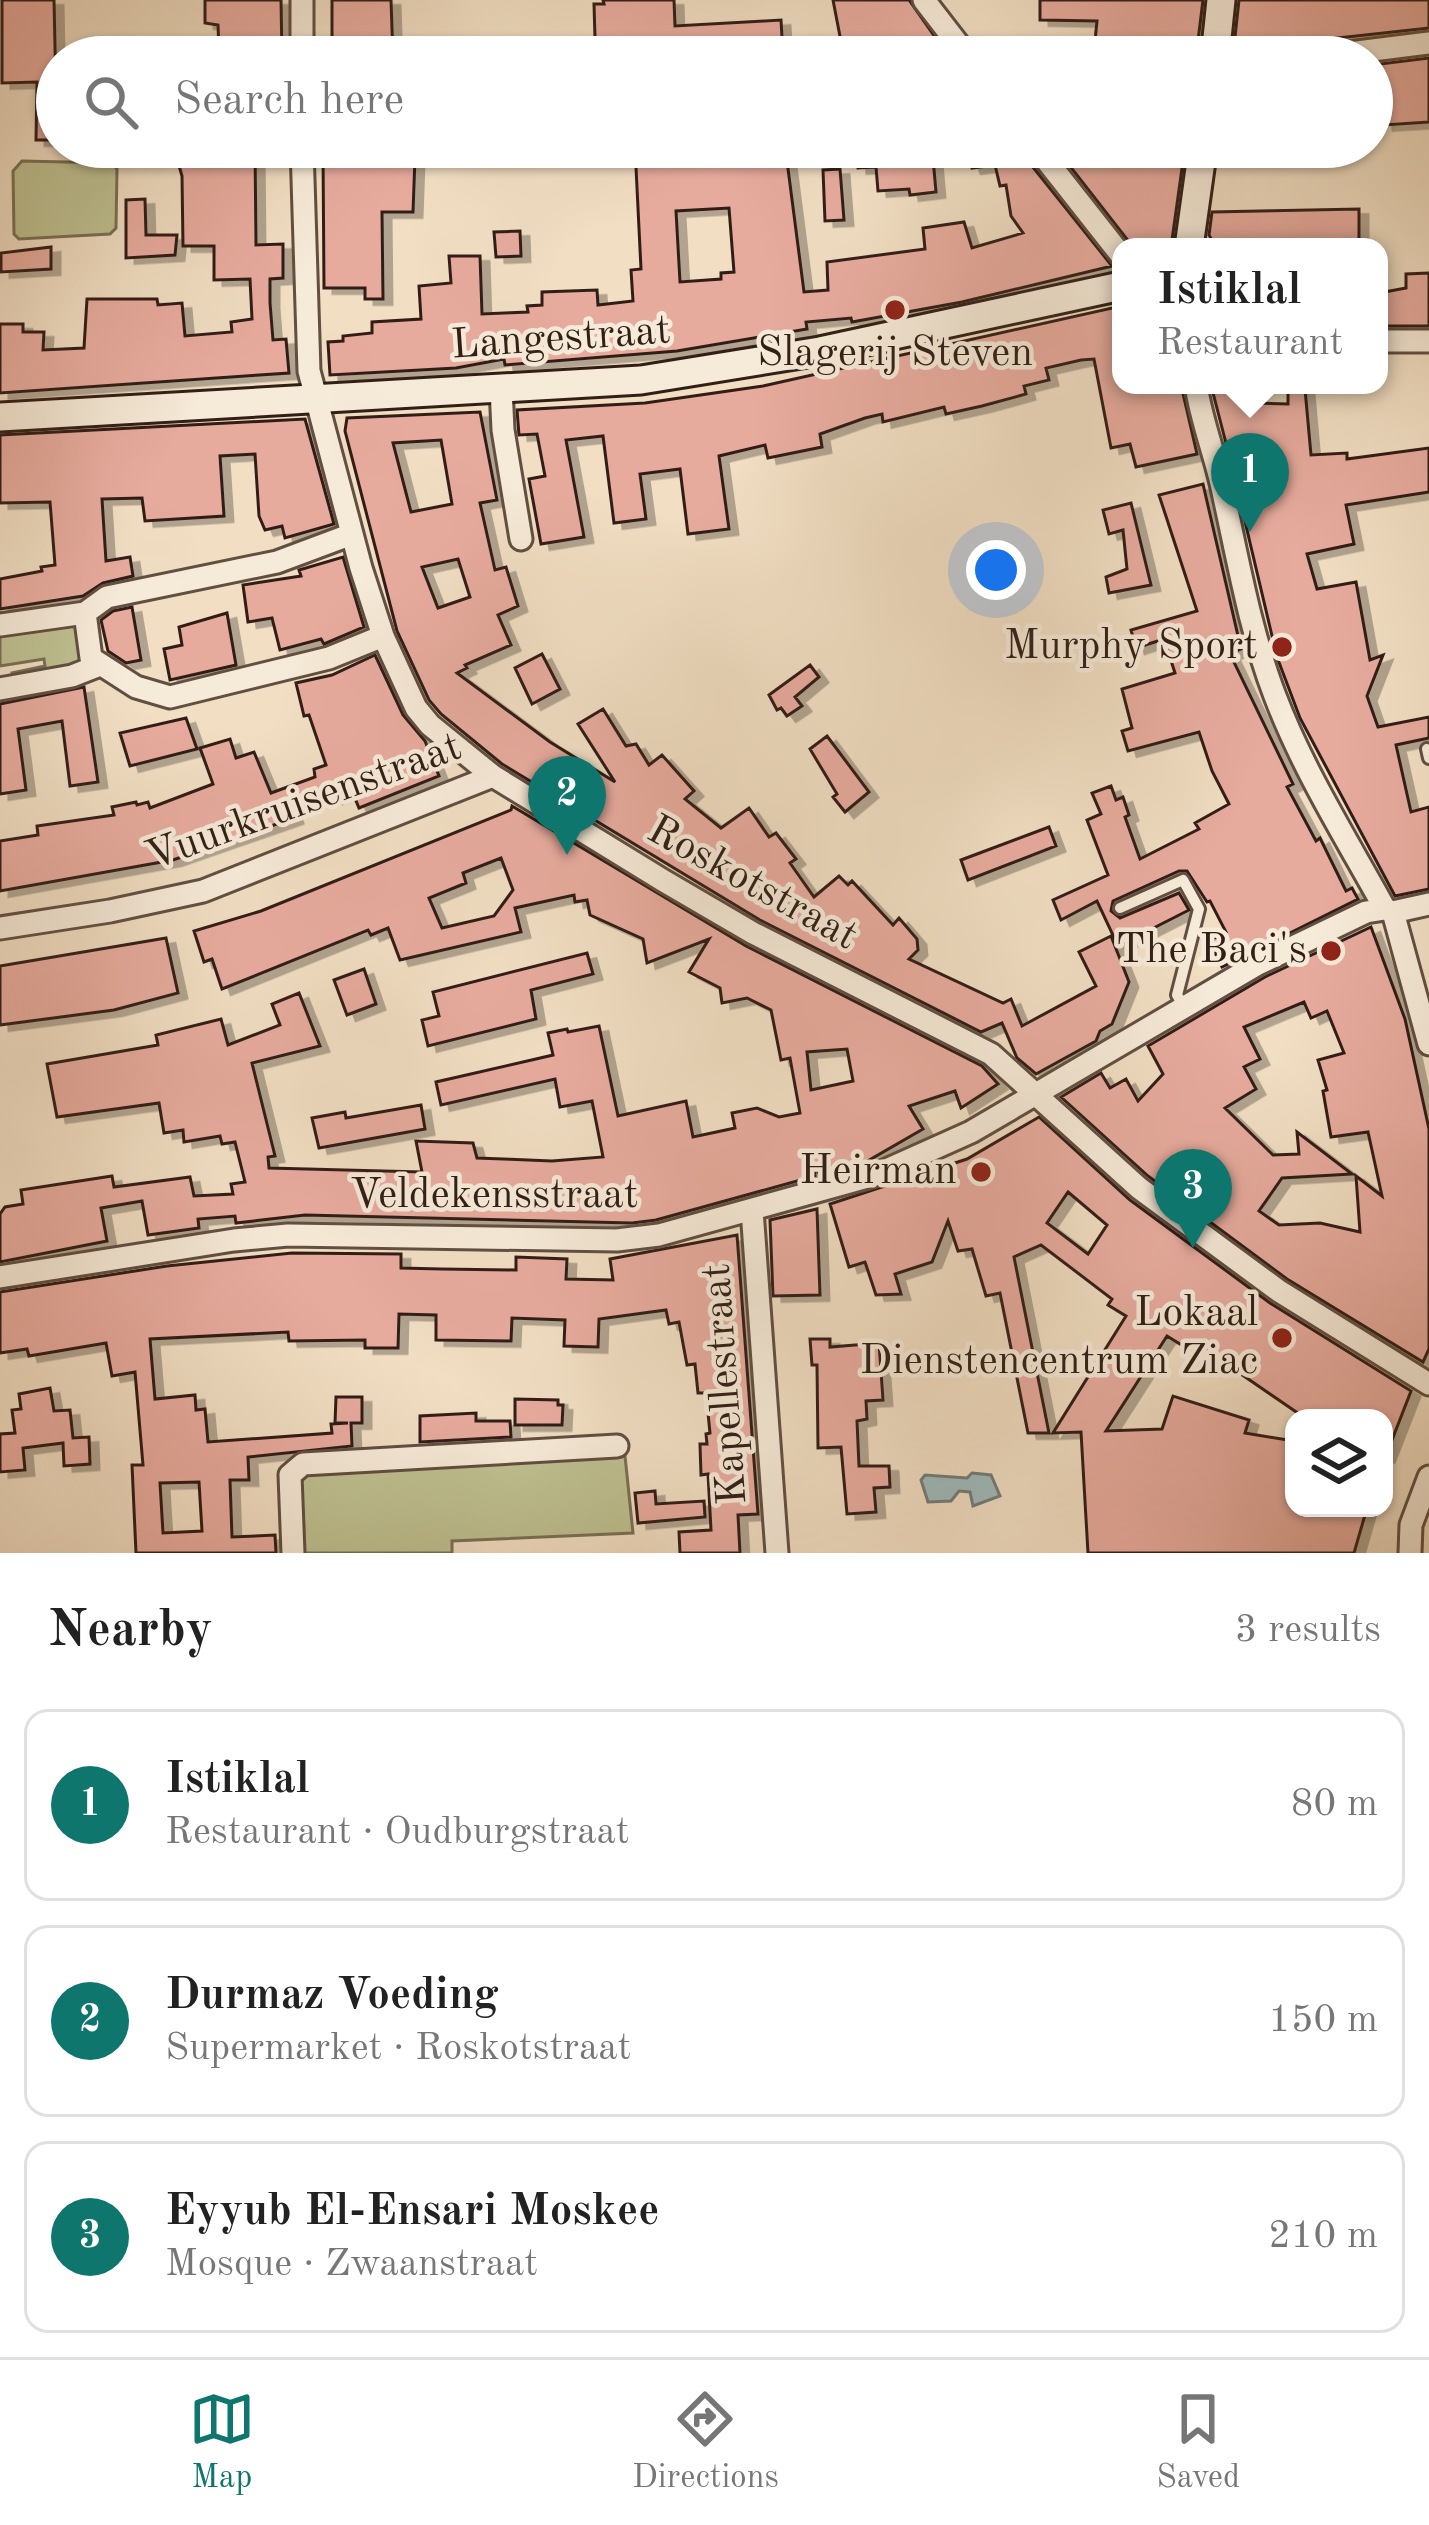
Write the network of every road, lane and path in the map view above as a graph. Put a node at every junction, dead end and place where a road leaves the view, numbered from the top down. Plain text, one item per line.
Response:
1 (302, 0) edge
2 (924, 0) edge
3 (1221, 0) edge
4 (302, 36) edge
5 (952, 36) edge
6 (1217, 36) edge
7 (1429, 43) edge
8 (1393, 48) edge
9 (303, 168) edge
10 (1053, 168) edge
11 (1200, 168) edge
12 (1190, 238) edge
13 (1112, 244) edge
14 (1112, 288) edge
15 (1388, 341) edge
16 (1429, 341) edge
17 (501, 388) junction
18 (1197, 394) edge
19 (316, 398) junction
20 (0, 417) edge
21 (352, 534) junction
22 (521, 539) dead end
23 (85, 613) junction
24 (0, 625) edge
25 (383, 636) junction
26 (100, 665) junction
27 (0, 689) edge
28 (493, 776) junction
29 (1429, 904) edge
30 (1120, 908) dead end
31 (1389, 911) junction
32 (0, 928) edge
33 (1184, 1006) junction
34 (1429, 1044) edge
35 (1034, 1092) junction
36 (752, 1210) junction
37 (0, 1277) edge
38 (1429, 1384) edge
39 (617, 1446) dead end
40 (1429, 1477) edge
41 (293, 1553) edge
42 (777, 1553) edge
43 (1410, 1553) edge

1 - 4 street
2 - 5 street
3 - 6 street
7 - 8 street
9 - 19 street, Roskotstraat
10 - 13 street
11 - 12 street
14 - 17 street, Langestraat
15 - 16 street
17 - 19 street, Langestraat
17 - 22 street
18 - 31 street
19 - 20 street, Langestraat
19 - 21 street, Roskotstraat
21 - 23 street
21 - 25 street, Roskotstraat
23 - 24 street
23 - 26 street
25 - 26 street
25 - 28 street, Roskotstraat
26 - 27 street
28 - 32 street, Vuurkruisenstraat
28 - 35 street, Roskotstraat
29 - 31 street, Veldekensstraat
30 - 33 lane
31 - 33 street, Veldekensstraat
31 - 34 street
33 - 35 street, Veldekensstraat
35 - 36 street, Veldekensstraat
35 - 38 street, Roskotstraat
36 - 37 street, Veldekensstraat
36 - 42 street, Kapellestraat
39 - 41 street
40 - 43 street

